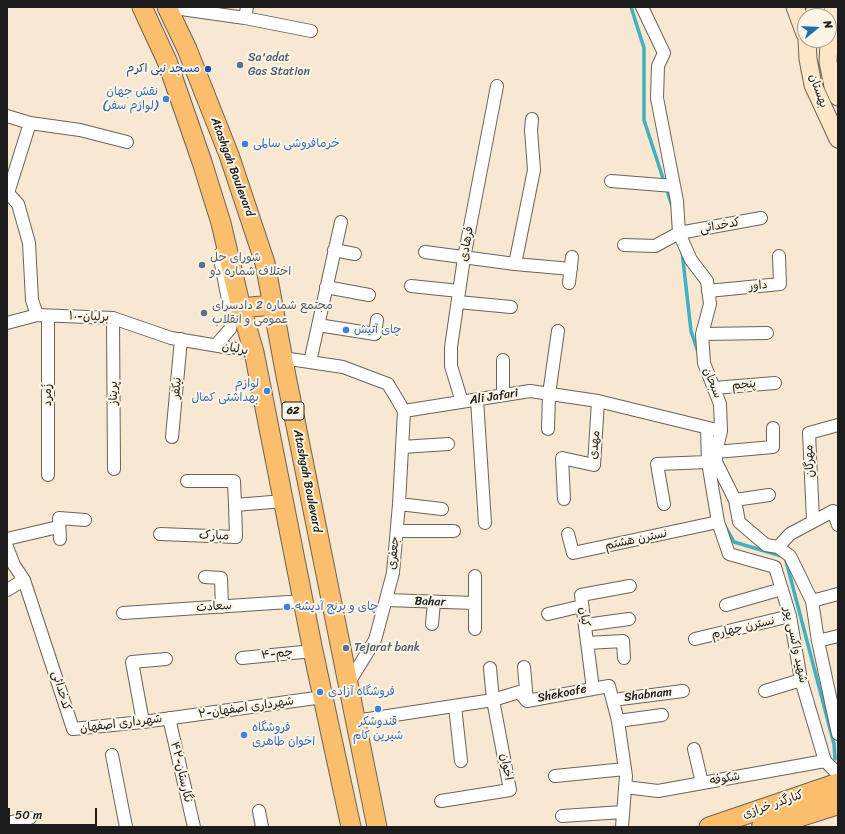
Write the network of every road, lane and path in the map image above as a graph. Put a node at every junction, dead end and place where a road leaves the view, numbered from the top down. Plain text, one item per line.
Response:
1 (142, 7) edge
2 (166, 7) edge
3 (642, 7) edge
4 (834, 7) edge
5 (246, 12) edge
6 (311, 31) dead end
7 (838, 36) edge
8 (807, 48) edge
9 (828, 50) junction
10 (496, 86) dead end
11 (838, 97) edge
12 (7, 116) edge
13 (532, 119) dead end
14 (30, 123) junction
15 (838, 139) edge
16 (127, 142) dead end
17 (611, 181) dead end
18 (674, 186) junction
19 (8, 193) edge
20 (761, 218) dead end
21 (341, 222) dead end
22 (221, 223) junction
23 (679, 233) junction
24 (624, 245) dead end
25 (334, 250) junction
26 (425, 252) dead end
27 (355, 254) dead end
28 (779, 256) dead end
29 (572, 257) dead end
30 (464, 258) junction
31 (515, 264) junction
32 (571, 269) junction
33 (569, 283) dead end
34 (411, 286) dead end
35 (326, 287) junction
36 (708, 291) junction
37 (369, 295) dead end
38 (459, 296) junction
39 (272, 305) junction
40 (511, 307) dead end
41 (241, 308) junction
42 (43, 316) junction
43 (113, 318) junction
44 (377, 320) dead end
45 (7, 323) edge
46 (318, 326) junction
47 (558, 331) dead end
48 (767, 333) dead end
49 (702, 334) junction
50 (181, 339) junction
51 (216, 345) junction
52 (254, 352) junction
53 (283, 358) junction
54 (503, 360) dead end
55 (310, 362) junction
56 (775, 383) dead end
57 (714, 388) junction
58 (549, 394) junction
59 (503, 395) junction
60 (477, 400) junction
61 (598, 401) junction
62 (462, 402) junction
63 (404, 412) junction
64 (838, 425) edge
65 (707, 428) junction
66 (773, 428) dead end
67 (548, 429) dead end
68 (721, 431) junction
69 (172, 437) dead end
70 (448, 444) dead end
71 (402, 447) junction
72 (716, 452) junction
73 (708, 462) junction
74 (114, 469) dead end
75 (48, 475) dead end
76 (187, 481) dead end
77 (770, 495) dead end
78 (564, 499) dead end
79 (735, 500) junction
80 (284, 501) junction
81 (399, 504) junction
82 (664, 504) dead end
83 (235, 505) junction
84 (442, 509) dead end
85 (85, 520) dead end
86 (813, 520) junction
87 (718, 522) junction
88 (486, 523) dead end
89 (838, 526) edge
90 (397, 531) junction
91 (454, 532) dead end
92 (160, 534) dead end
93 (568, 534) dead end
94 (7, 539) edge
95 (7, 547) edge
96 (778, 547) junction
97 (475, 576) dead end
98 (205, 577) dead end
99 (24, 580) junction
100 (630, 586) dead end
101 (782, 589) junction
102 (7, 590) edge
103 (838, 594) edge
104 (386, 600) junction
105 (304, 601) junction
106 (812, 601) junction
107 (434, 602) junction
108 (475, 603) junction
109 (726, 605) dead end
110 (582, 606) junction
111 (222, 607) junction
112 (123, 613) dead end
113 (548, 614) dead end
114 (790, 616) junction
115 (629, 619) dead end
116 (432, 624) dead end
117 (585, 625) junction
118 (474, 629) dead end
119 (838, 636) edge
120 (695, 639) dead end
121 (818, 641) junction
122 (587, 643) junction
123 (313, 651) junction
124 (242, 658) dead end
125 (624, 658) dead end
126 (166, 659) dead end
127 (490, 668) dead end
128 (524, 668) dead end
129 (832, 674) edge
130 (801, 680) junction
131 (348, 684) junction
132 (592, 689) junction
133 (684, 691) dead end
134 (765, 692) dead end
135 (323, 697) junction
136 (493, 700) junction
137 (612, 700) junction
138 (527, 701) junction
139 (455, 706) junction
140 (662, 715) dead end
141 (169, 718) junction
142 (355, 721) junction
143 (618, 721) junction
144 (143, 722) junction
145 (73, 729) joint
146 (838, 734) edge
147 (694, 749) dead end
148 (112, 755) dead end
149 (461, 761) dead end
150 (825, 761) junction
151 (625, 770) junction
152 (838, 774) edge
153 (555, 776) dead end
154 (367, 779) junction
155 (702, 783) junction
156 (838, 783) edge
157 (625, 787) junction
158 (343, 789) junction
159 (441, 801) dead end
160 (838, 803) edge
161 (259, 811) dead end
162 (624, 812) junction
163 (838, 815) edge
164 (562, 816) dead end
165 (30, 818) dead end
166 (7, 823) edge
167 (126, 827) edge
168 (194, 827) edge
169 (262, 827) edge
170 (345, 827) edge
171 (351, 827) edge
172 (377, 827) edge
173 (386, 827) edge
174 (622, 827) edge
175 (709, 827) edge
176 (763, 827) edge
177 (802, 827) edge

1 - 22 main road, 62
2 - 5 street
2 - 39 main road, Atashgah Boulevard / 62
3 - 18 street, سبحان
4 - 9 main road, بهستان
5 - 6 street
7 - 9 main road
8 - 15 main road, بهستان
9 - 11 main road, بهستان
10 - 30 street, فرهادی
12 - 14 street
13 - 31 street
14 - 16 street
14 - 19 street
17 - 18 street
18 - 23 street, سبحان
19 - 42 street, زُمرد
20 - 23 street, کدخدائی
21 - 25 street
22 - 41 main road, 62
22 - 51 street
23 - 24 street, کدخدائی
23 - 36 street, سبحان
25 - 27 street
25 - 35 street
26 - 30 street
28 - 36 street, داور
29 - 32 street
30 - 31 street
30 - 38 street, فرهادی
31 - 32 street
32 - 33 street
34 - 38 street
35 - 37 street
35 - 46 street
36 - 49 street, سبحان
38 - 40 street
38 - 62 street, فرهادی
39 - 41 main road
39 - 53 main road, Atashgah Boulevard / 62
41 - 52 main road, 62
42 - 43 street, ۱۰-برلیان
42 - 45 street, ۱۰-برلیان
42 - 75 street, زُمرد
43 - 50 street, ۱۰-برلیان
43 - 74 street, پریناز
44 - 46 street
46 - 55 street
47 - 58 street
48 - 49 street
49 - 57 street, سبحان
50 - 51 street, ۱۰-برلیان
50 - 69 street, نیکفر
51 - 52 street, برلیان
52 - 80 main road, 62
53 - 55 street
53 - 131 main road, Atashgah Boulevard / 62
54 - 59 street
55 - 63 street
56 - 57 street, پنجم
57 - 68 street, سبحان
58 - 59 street, Ali Jafari
58 - 61 street, Ali Jafari
58 - 67 street
59 - 60 street, Ali Jafari
60 - 62 street, Ali Jafari
60 - 88 street
61 - 65 street, Ali Jafari
61 - 78 street, مهدی
62 - 63 street, Ali Jafari
63 - 71 street, جعفری
64 - 86 street, مهرگان
65 - 68 street, Ali Jafari
65 - 73 street, شهید واکسی پور
66 - 72 street
68 - 72 street, سبحان
70 - 71 street
71 - 81 street, جعفری
72 - 79 street, سبحان
73 - 82 street
73 - 87 street, شهید واکسی پور
76 - 83 street
77 - 79 street
79 - 96 street, سبحان
80 - 83 street
80 - 105 main road, 62
81 - 84 street
81 - 90 street, جعفری
83 - 92 street, مبارک
85 - 94 street
86 - 89 street
86 - 96 street
87 - 93 street, نسترن هشتم
87 - 101 street, شهید واکسی پور
90 - 91 street
90 - 104 street, جعفری
95 - 99 street
96 - 106 street, سبحان
97 - 108 street
98 - 111 street
99 - 102 street
99 - 145 street, کدخدائی
100 - 110 street, کیان
101 - 109 street
101 - 114 street, شهید واکسی پور
103 - 106 street
104 - 107 street, Bahar
104 - 131 street, جعفری
105 - 111 street, سعادت
105 - 123 main road, 62
106 - 121 street, سبحان
107 - 108 street, Bahar
107 - 116 street
108 - 118 street
110 - 113 street
110 - 117 street, کیان
111 - 112 street, سعادت
114 - 120 street, نسترن چهارم
114 - 130 street, شهید واکسی پور
115 - 117 street
117 - 122 street, کیان
119 - 121 street
121 - 129 street, سبحان
122 - 125 street
122 - 132 street, کیان
123 - 124 street, ۴-چم
123 - 135 main road, 62
126 - 144 street
127 - 136 street
128 - 138 street
129 - 146 street, سبحان
130 - 134 street
130 - 150 street, شهید واکسی پور
131 - 142 main road, Atashgah Boulevard / 62
132 - 137 street, Shekoofe
132 - 138 street, Shekoofe
133 - 137 street, Shabnam
135 - 141 street, ۲-شهرداری اصفهان
135 - 158 main road, 62
136 - 138 street, Shekoofe
136 - 139 street, Shekoofe
136 - 159 street, اخوان
137 - 143 street, Shekoofe
139 - 142 street, Shekoofe
139 - 149 street
140 - 143 street
141 - 144 street, شهرداری اصفهان
141 - 168 street, ۴۲-نگارستان
142 - 154 main road, Atashgah Boulevard / 62
143 - 151 street, Shekoofe
144 - 145 street, شهرداری اصفهان
147 - 155 street
148 - 167 street
150 - 152 street, شهید واکسی پور
150 - 155 street, شکوفه
151 - 153 street
151 - 157 street, Shekoofe
154 - 172 main road, Atashgah Boulevard / 62
154 - 173 main road
155 - 157 street, شکوفه
156 - 175 main road, کنارگذر خرازی
157 - 162 street, Shekoofe
158 - 170 main road
158 - 171 main road, 62
160 - 176 highway
161 - 169 street
162 - 164 street
162 - 174 street, Shekoofe
163 - 177 highway
165 - 166 street

